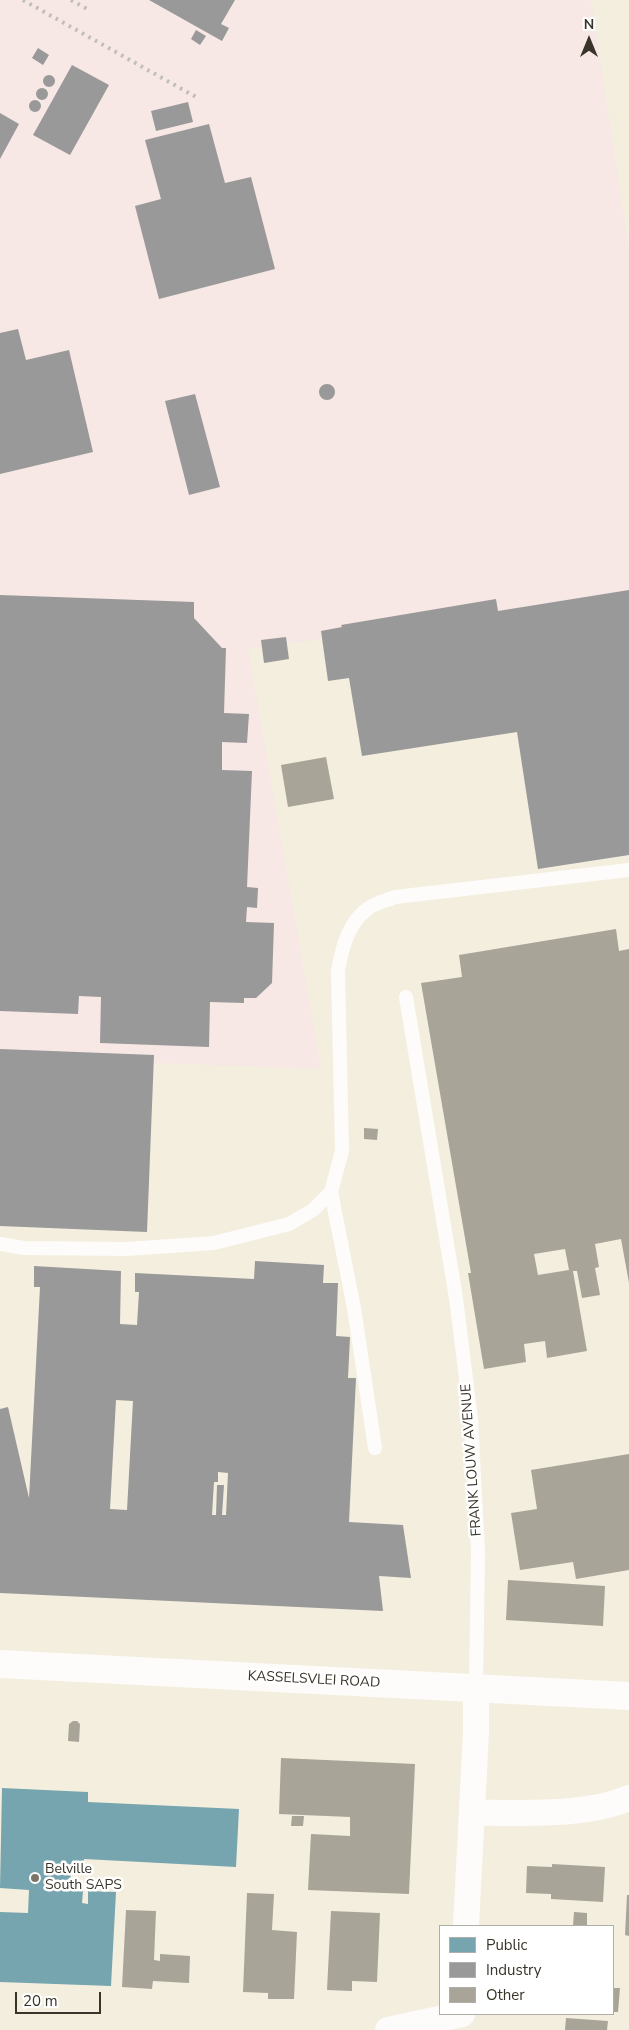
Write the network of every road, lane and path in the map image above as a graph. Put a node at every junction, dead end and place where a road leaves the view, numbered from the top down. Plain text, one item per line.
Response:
1 (629, 870) edge
2 (406, 997) dead end
3 (331, 1192) junction
4 (0, 1244) edge
5 (375, 1448) dead end
6 (0, 1664) edge
7 (476, 1688) junction
8 (629, 1696) edge
9 (629, 1798) edge
10 (472, 1813) junction
11 (466, 1925) edge
12 (457, 2015) edge
13 (462, 2015) edge
14 (388, 2030) edge
15 (462, 2030) edge

1 - 3 lane
2 - 7 lane, FRANK LOUW AVENUE
3 - 4 lane
3 - 5 lane
6 - 7 street, KASSELSVLEI ROAD
7 - 8 street, KASSELSVLEI ROAD
7 - 10 street, FRANK LOUW AVENUE
9 - 10 street
10 - 11 street, FRANK LOUW AVENUE
12 - 14 street
13 - 15 street

